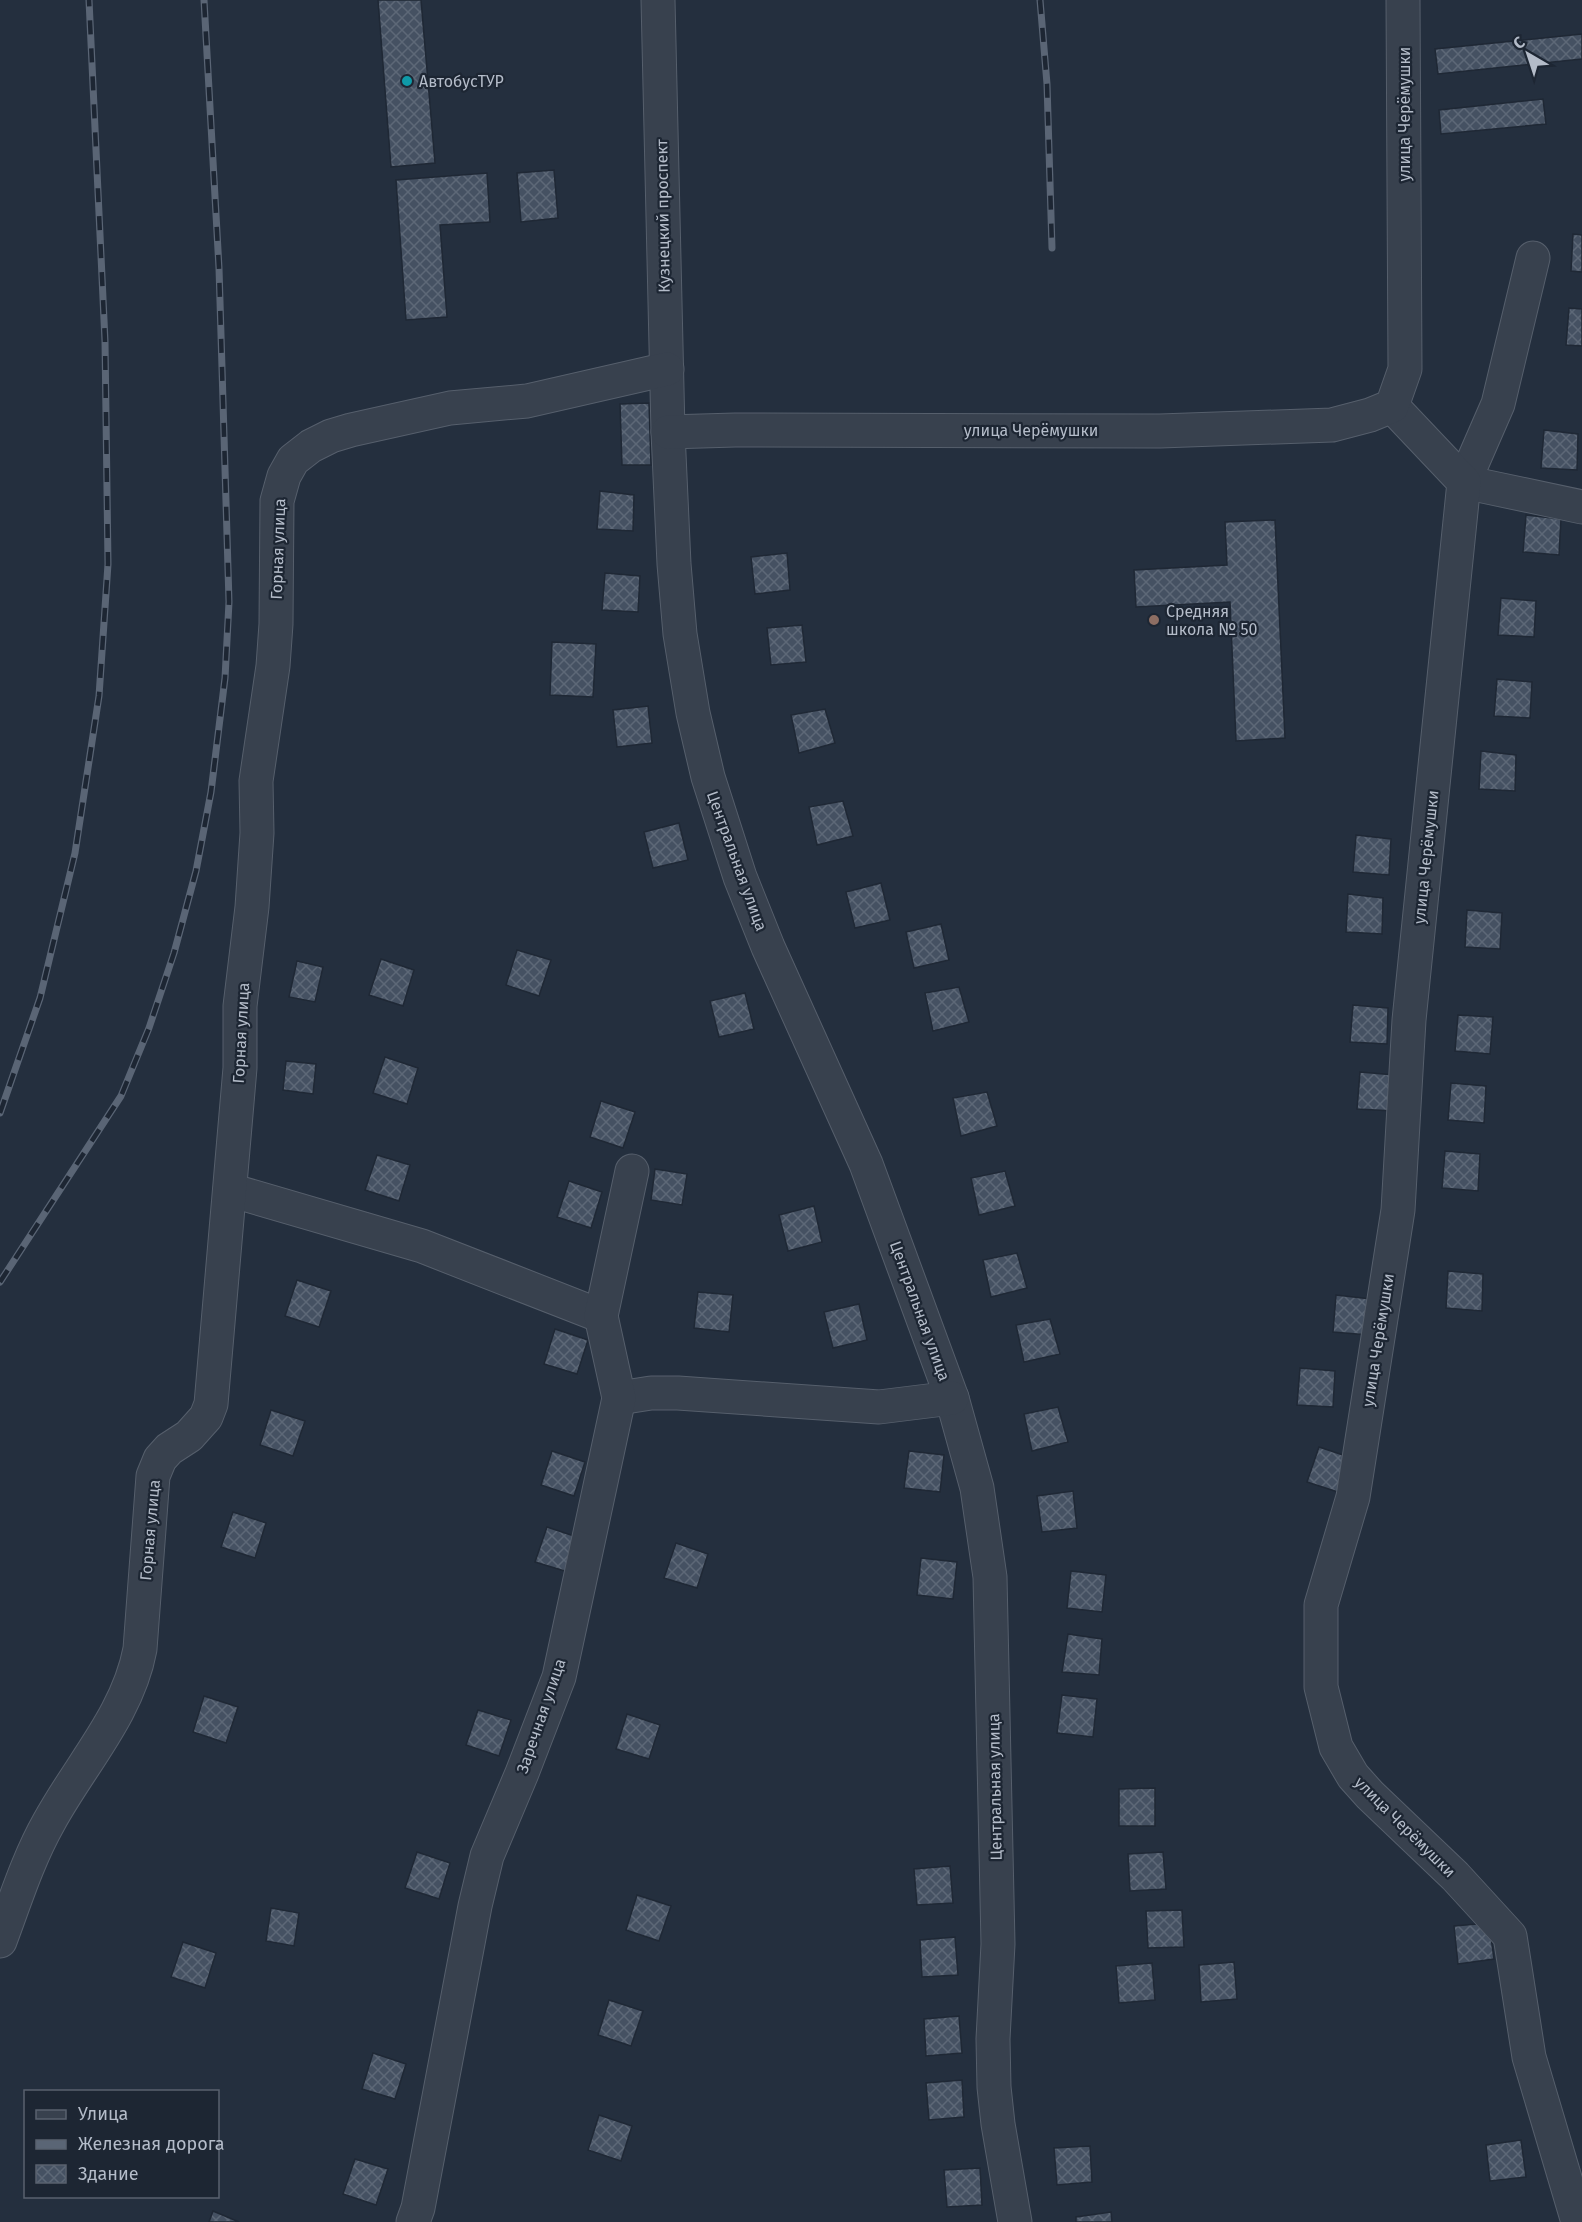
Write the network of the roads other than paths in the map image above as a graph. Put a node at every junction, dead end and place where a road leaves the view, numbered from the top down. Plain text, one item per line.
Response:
1 (658, 0) edge
2 (1403, 0) edge
3 (1533, 258) dead end
4 (667, 369) junction
5 (1392, 406) junction
6 (668, 432) junction
7 (1464, 482) junction
8 (1582, 507) edge
9 (632, 1171) dead end
10 (230, 1190) junction
11 (602, 1316) junction
12 (619, 1398) junction
13 (952, 1398) junction
14 (0, 1941) edge
15 (413, 2222) edge
16 (1015, 2222) edge
17 (1578, 2222) edge

1 - 4 street, Кузнецкий проспект
2 - 5 street, улица Черёмушки
3 - 7 street, улица Черёмушки
4 - 6 street, Кузнецкий проспект
4 - 10 street, Горная улица
5 - 6 street, улица Черёмушки
5 - 7 street
6 - 13 street, Центральная улица
7 - 8 street
7 - 17 street, улица Черёмушки
9 - 11 street, Заречная улица
10 - 11 street
10 - 14 street, Горная улица
11 - 12 street, Заречная улица
12 - 13 street
12 - 15 street, Заречная улица
13 - 16 street, Центральная улица

